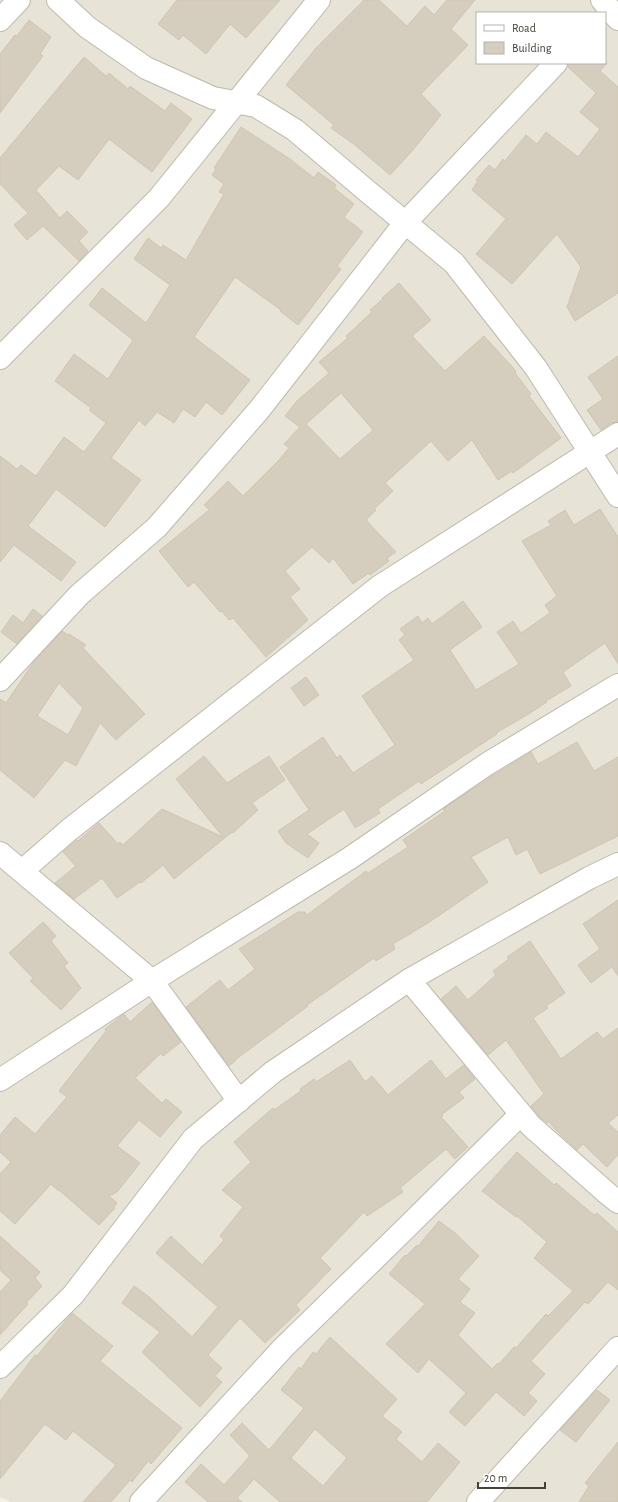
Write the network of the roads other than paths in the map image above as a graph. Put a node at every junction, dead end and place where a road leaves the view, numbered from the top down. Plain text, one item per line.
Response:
1 (19, 0) edge
2 (58, 0) edge
3 (319, 0) edge
4 (1, 18) edge
5 (555, 64) edge
6 (238, 103) junction
7 (405, 223) junction
8 (0, 358) edge
9 (618, 434) edge
10 (589, 452) junction
11 (618, 496) edge
12 (0, 680) edge
13 (618, 685) edge
14 (0, 853) edge
15 (618, 864) edge
16 (22, 871) junction
17 (409, 980) junction
18 (152, 981) junction
19 (0, 1080) edge
20 (238, 1100) junction
21 (521, 1114) junction
22 (618, 1202) edge
23 (618, 1348) edge
24 (0, 1367) edge
25 (141, 1502) edge
26 (478, 1502) edge

1 - 4 street
2 - 6 street
3 - 6 street
5 - 7 street
6 - 7 street
6 - 8 street
7 - 10 street
7 - 12 street
9 - 10 street
10 - 11 street
10 - 16 street
13 - 18 street
14 - 16 street
15 - 17 street
16 - 18 street
17 - 20 street
17 - 21 street
18 - 19 street
18 - 20 street
20 - 24 street
21 - 22 street
21 - 25 street
23 - 26 street

